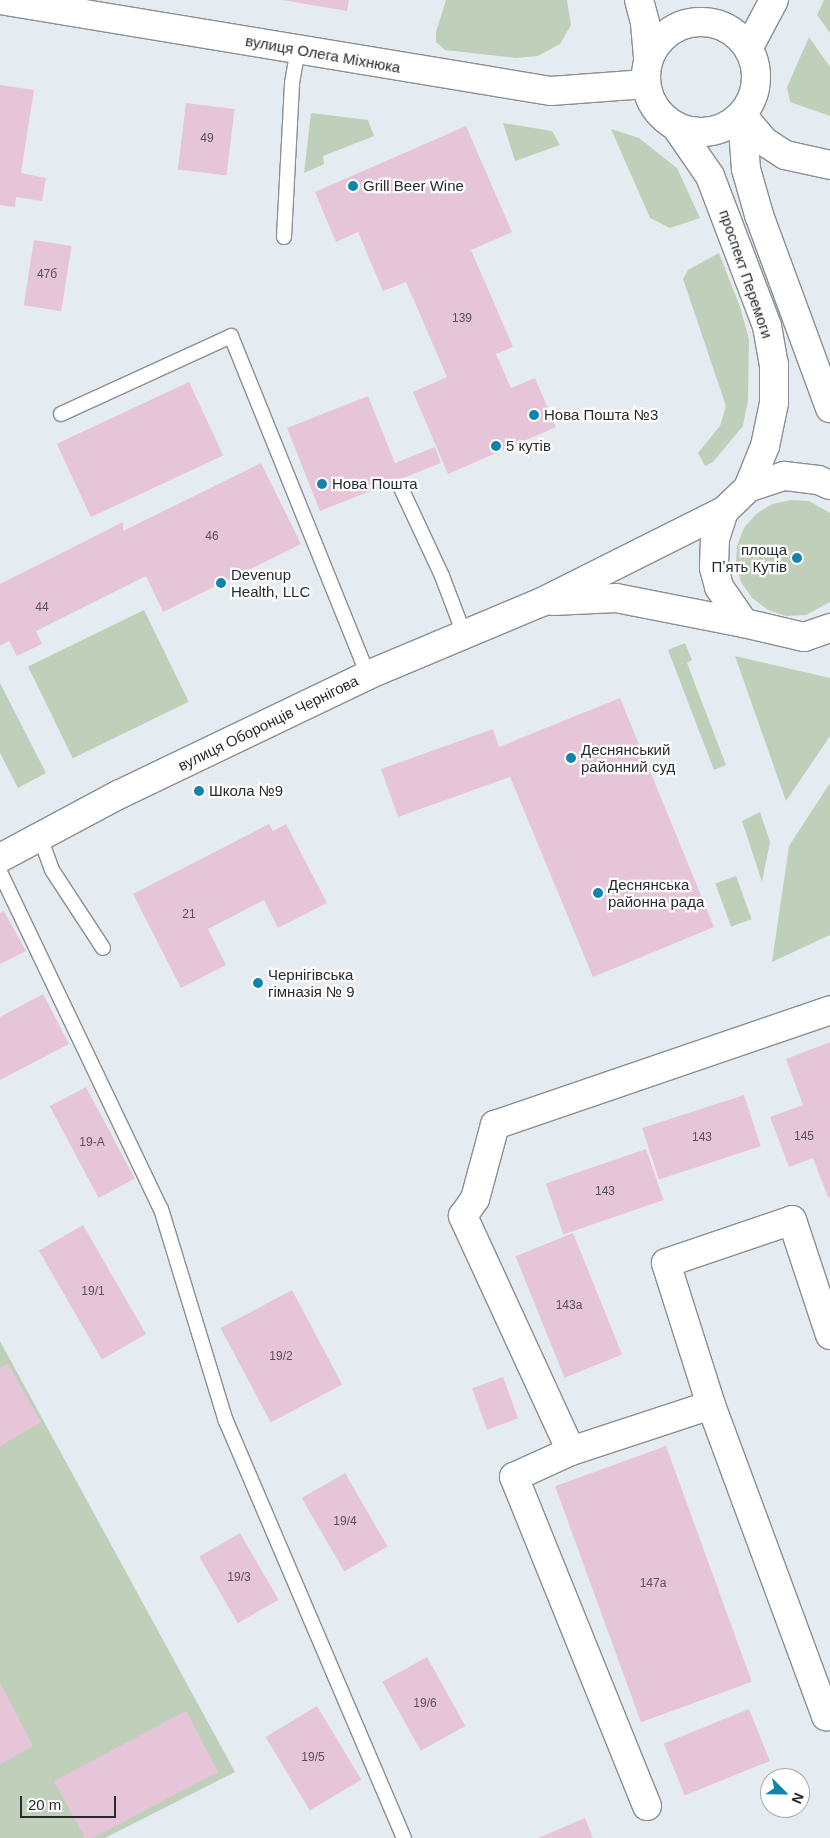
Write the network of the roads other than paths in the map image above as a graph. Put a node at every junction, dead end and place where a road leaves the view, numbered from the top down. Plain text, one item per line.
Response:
1 (0, 0) edge
2 (639, 0) edge
3 (690, 0) edge
4 (774, 0) edge
5 (715, 22) junction
6 (749, 47) junction
7 (298, 50) junction
8 (647, 71) junction
9 (742, 115) junction
10 (678, 128) junction
11 (830, 166) edge
12 (284, 237) dead end
13 (830, 408) edge
14 (61, 414) dead end
15 (830, 485) edge
16 (401, 488) dead end
17 (748, 488) junction
18 (724, 511) junction
19 (542, 602) junction
20 (744, 623) junction
21 (830, 628) edge
22 (464, 634) junction
23 (817, 640) edge
24 (368, 675) junction
25 (40, 837) junction
26 (0, 858) edge
27 (0, 872) edge
28 (103, 948) dead end
29 (830, 1010) edge
30 (830, 1335) edge
31 (711, 1405) junction
32 (571, 1452) junction
33 (830, 1714) edge
34 (647, 1806) dead end
35 (404, 1838) edge

1 - 7 street, вулиця Олега Міхнюка
2 - 8 street
3 - 5 street
4 - 6 street
5 - 6 street
5 - 8 street
6 - 9 street
7 - 8 street, вулиця Олега Міхнюка
7 - 12 lane
8 - 10 street
9 - 10 street
9 - 11 street
9 - 13 street, проспект Перемоги
10 - 17 street, проспект Перемоги
14 - 24 lane
15 - 17 street
16 - 22 lane
17 - 18 street
18 - 19 street, вулиця Оборонців Чернігова
18 - 20 street
19 - 20 street, вулиця Оборонців Чернігова
19 - 22 street, вулиця Оборонців Чернігова
20 - 23 street, вулиця Оборонців Чернігова
21 - 23 street
22 - 24 street, вулиця Оборонців Чернігова
24 - 25 street, вулиця Оборонців Чернігова
25 - 26 street, вулиця Оборонців Чернігова
25 - 28 lane
27 - 35 lane
29 - 32 street
30 - 31 street
31 - 32 street
31 - 33 street
32 - 34 street

